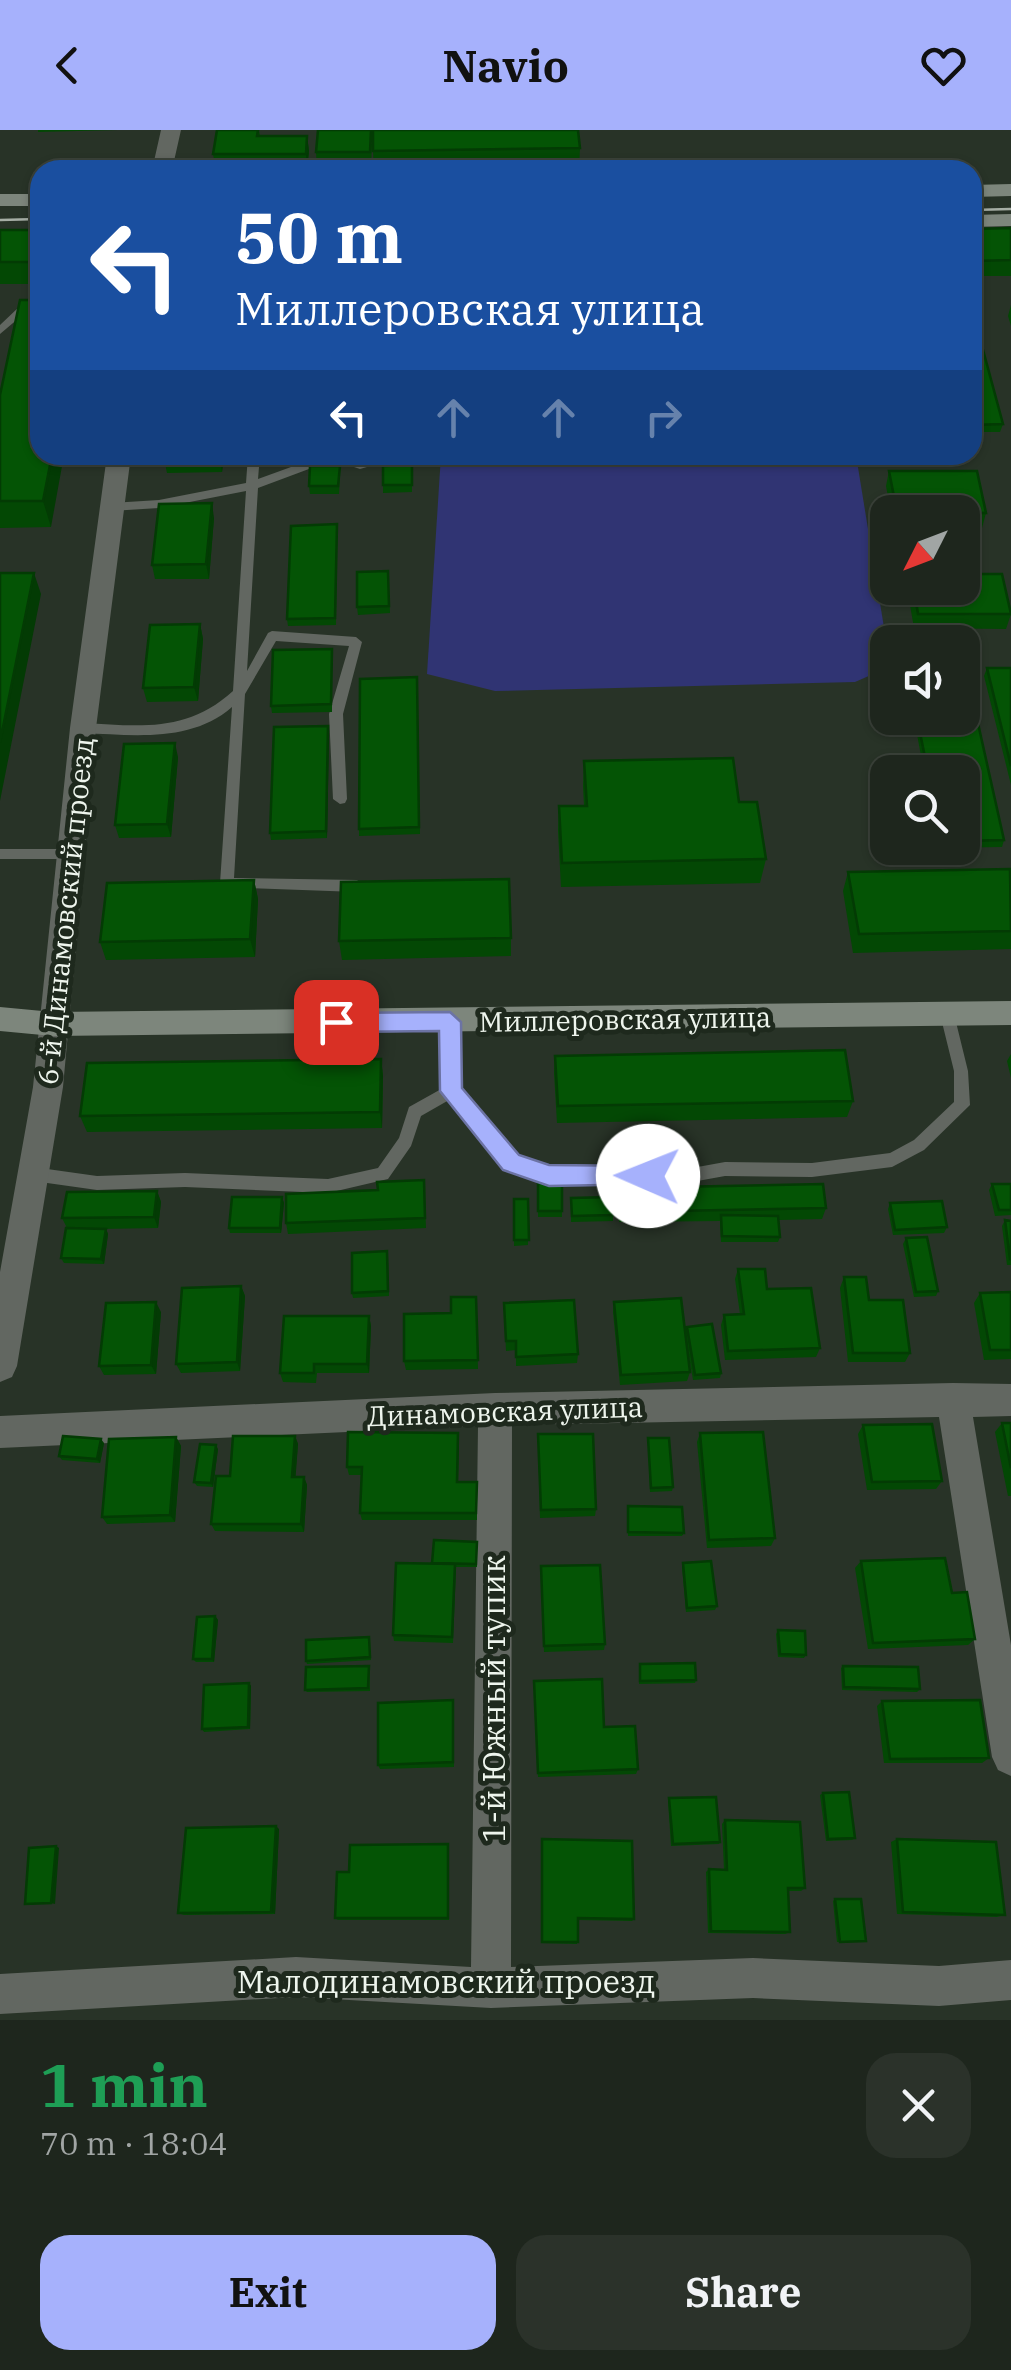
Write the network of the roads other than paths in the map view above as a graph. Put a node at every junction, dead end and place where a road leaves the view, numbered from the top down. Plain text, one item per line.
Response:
1 (171, 130) edge
2 (164, 160) edge
3 (982, 190) edge
4 (1011, 190) edge
5 (0, 200) edge
6 (30, 200) edge
7 (982, 220) edge
8 (1011, 220) edge
9 (30, 309) edge
10 (0, 331) edge
11 (116, 465) edge
12 (253, 465) edge
13 (309, 465) edge
14 (252, 486) junction
15 (110, 507) junction
16 (238, 694) junction
17 (83, 728) junction
18 (340, 799) dead end
19 (0, 854) edge
20 (70, 854) junction
21 (378, 886) edge
22 (1011, 1012) edge
23 (947, 1014) junction
24 (0, 1020) edge
25 (450, 1022) junction
26 (54, 1024) junction
27 (451, 1091) junction
28 (33, 1174) junction
29 (0, 1366) edge
30 (953, 1399) junction
31 (1011, 1400) edge
32 (495, 1409) junction
33 (0, 1432) edge
34 (1011, 1757) edge
35 (1011, 1980) edge
36 (490, 1988) junction
37 (0, 1994) edge

1 - 2 street
3 - 4 street
5 - 6 street
7 - 8 street
9 - 10 lane
11 - 15 street, 6-й Динамовский проезд
12 - 14 lane
13 - 14 lane
14 - 15 lane
14 - 16 lane
15 - 17 street, 6-й Динамовский проезд
16 - 17 lane
16 - 18 lane
16 - 21 lane
17 - 20 street, 6-й Динамовский проезд
19 - 20 lane
20 - 26 street, 6-й Динамовский проезд
22 - 23 street, Миллеровская улица
23 - 25 street, Миллеровская улица
23 - 27 lane
24 - 26 street, Миллеровская улица
25 - 26 street, Миллеровская улица
25 - 27 lane
26 - 28 street, 6-й Динамовский проезд
27 - 28 lane
28 - 29 street, 6-й Динамовский проезд
30 - 31 street, Динамовская улица
30 - 32 street, Динамовская улица
30 - 34 street
32 - 33 street, Динамовская улица
32 - 36 street, 1-й Южный тупик
35 - 36 street, Малодинамовский проезд
36 - 37 street, Малодинамовский проезд

